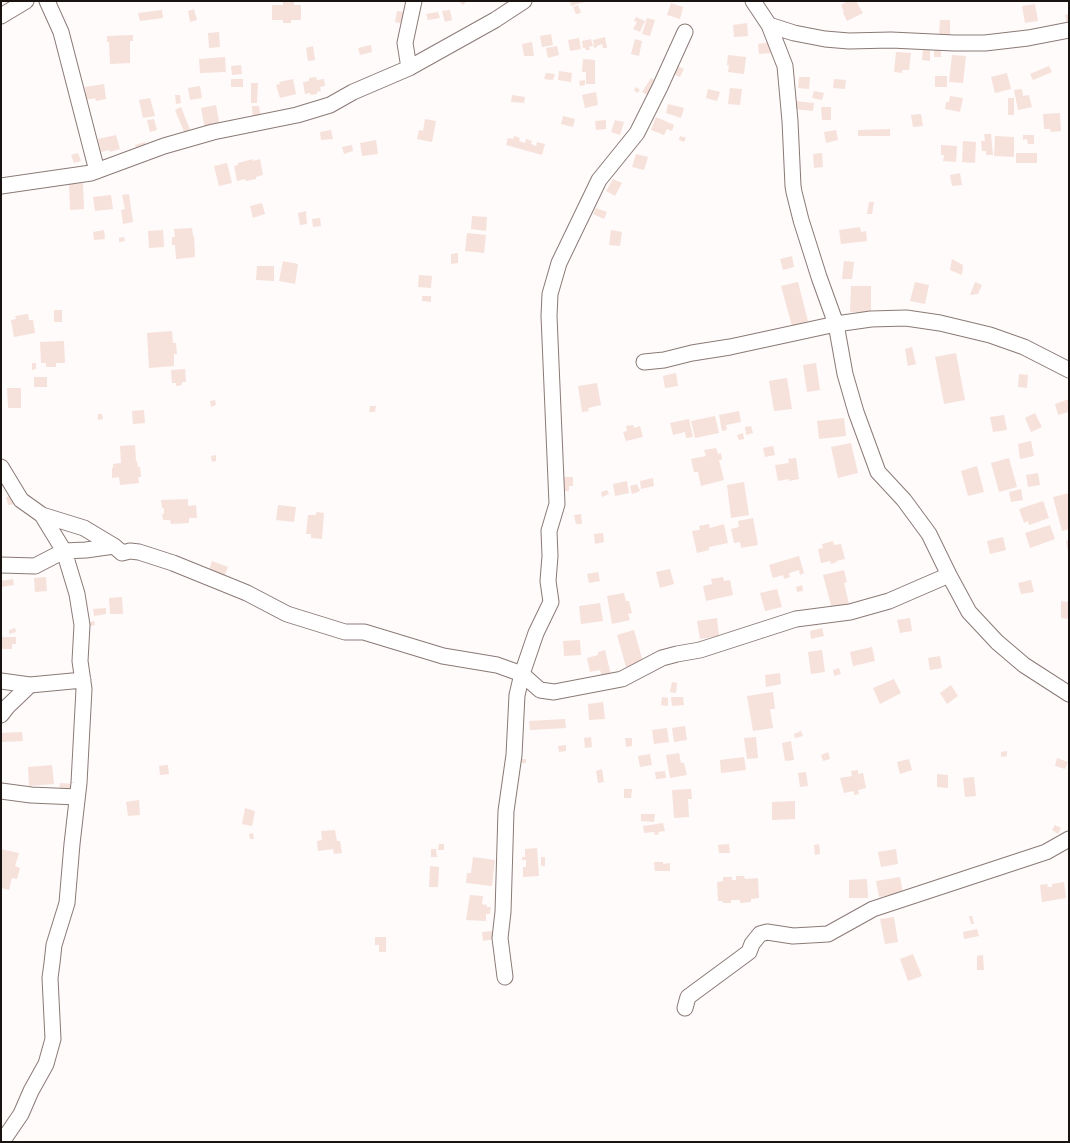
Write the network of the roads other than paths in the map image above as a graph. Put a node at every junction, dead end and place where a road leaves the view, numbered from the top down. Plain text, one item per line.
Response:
1 (26, 1) edge
2 (47, 1) edge
3 (414, 1) edge
4 (524, 1) edge
5 (753, 1) edge
6 (1, 16) edge
7 (769, 25) junction
8 (1069, 30) edge
9 (685, 32) dead end
10 (409, 68) junction
11 (97, 171) junction
12 (1, 186) edge
13 (836, 324) junction
14 (644, 362) dead end
15 (1069, 370) edge
16 (1, 467) edge
17 (42, 515) junction
18 (114, 546) junction
19 (64, 551) junction
20 (1, 565) edge
21 (948, 575) junction
22 (522, 674) junction
23 (83, 680) junction
24 (1, 681) edge
25 (30, 685) junction
26 (1069, 694) edge
27 (1, 715) edge
28 (1, 791) edge
29 (77, 797) junction
30 (1069, 839) edge
31 (505, 977) dead end
32 (685, 1008) dead end
33 (2, 1142) edge

1 - 6 street
2 - 11 street
3 - 10 street
4 - 10 street
5 - 7 street
7 - 8 street
7 - 13 street
9 - 22 street
10 - 11 street
11 - 12 street
13 - 14 street
13 - 15 street
13 - 21 street
16 - 17 street
17 - 18 street
17 - 19 street
18 - 19 street
18 - 22 street
19 - 20 street
19 - 23 street
21 - 22 street
21 - 26 street
22 - 31 street
23 - 25 street
23 - 29 street
24 - 25 street
25 - 27 street
28 - 29 street
29 - 33 street
30 - 32 street

